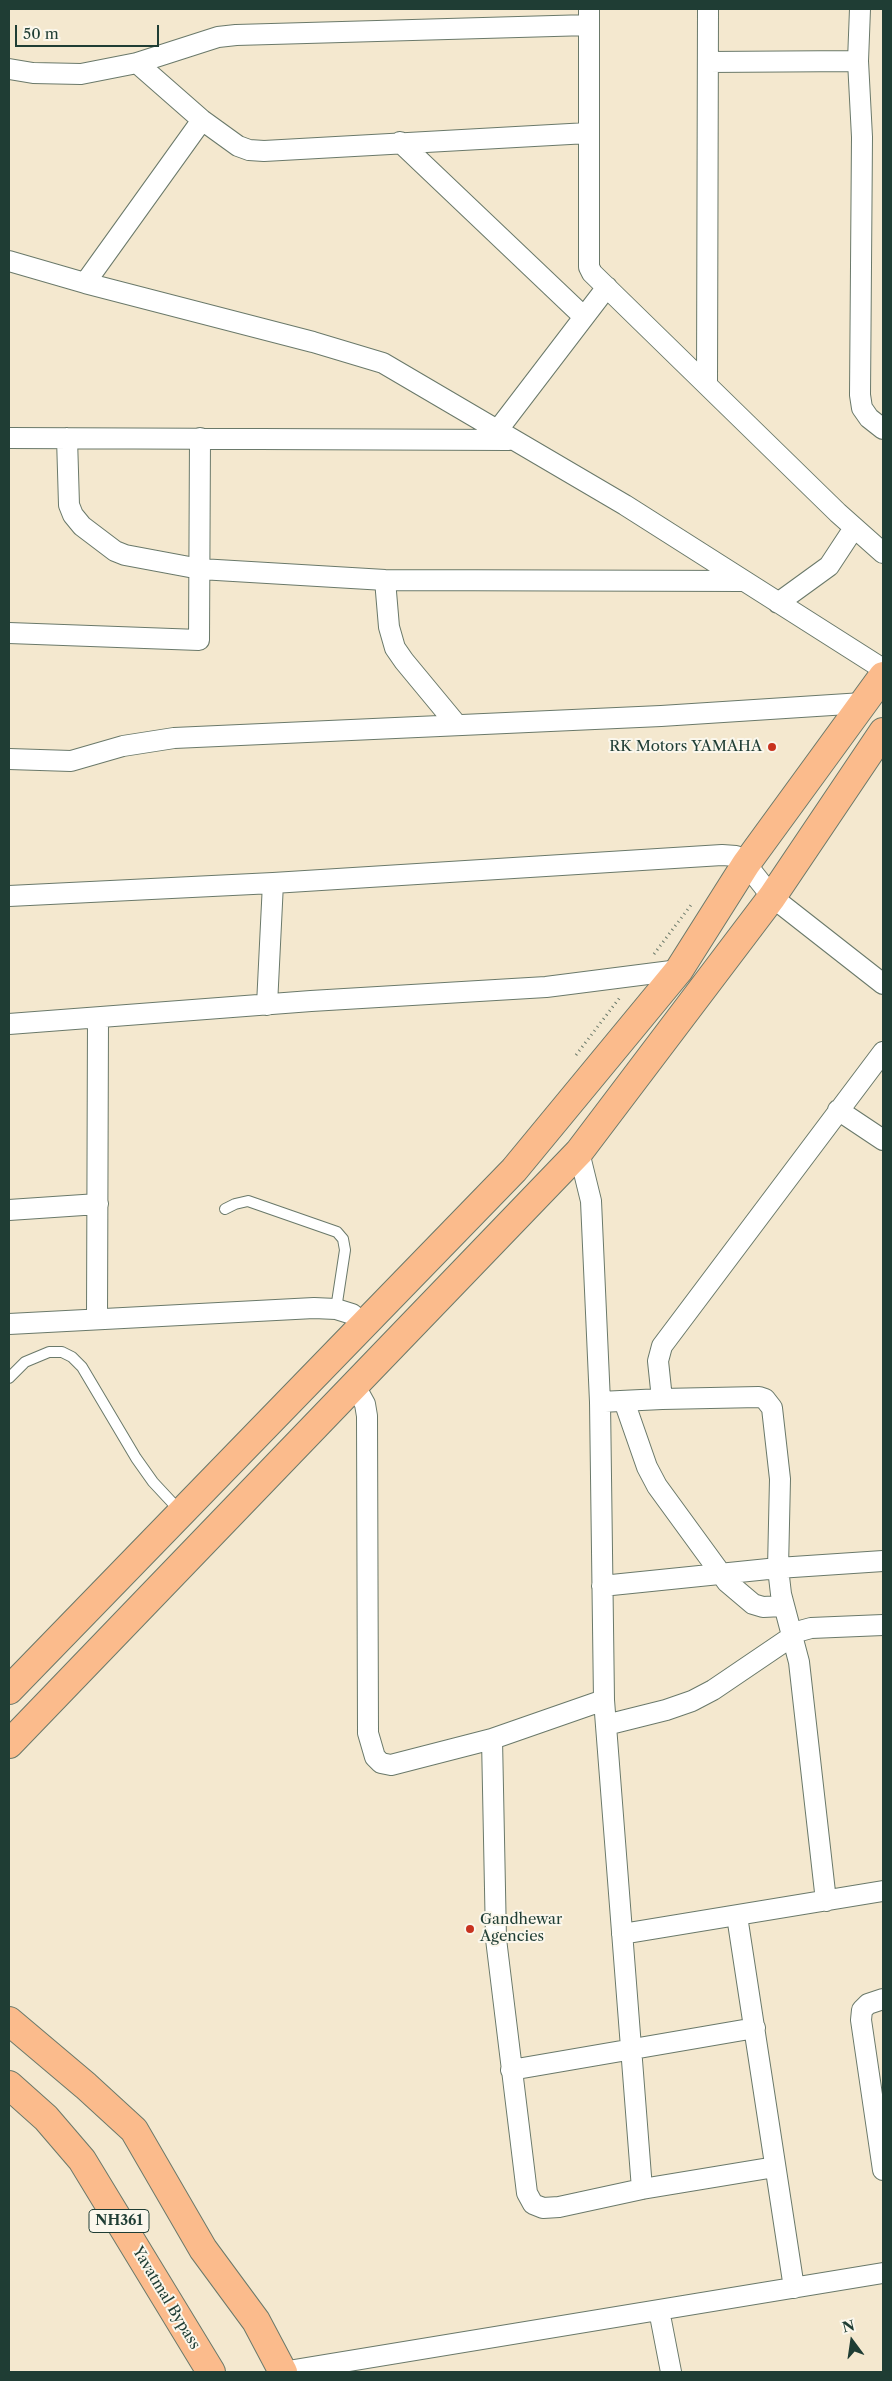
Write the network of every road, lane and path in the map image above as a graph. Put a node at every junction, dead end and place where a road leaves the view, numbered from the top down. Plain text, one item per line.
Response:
1 (708, 9) edge
2 (860, 9) edge
3 (589, 17) edge
4 (858, 61) junction
5 (708, 62) junction
6 (138, 63) junction
7 (9, 69) edge
8 (202, 120) junction
9 (588, 133) junction
10 (400, 142) junction
11 (9, 261) edge
12 (86, 283) junction
13 (606, 287) junction
14 (584, 317) junction
15 (707, 385) junction
16 (883, 429) edge
17 (504, 435) junction
18 (9, 438) edge
19 (67, 438) junction
20 (200, 438) junction
21 (854, 528) junction
22 (883, 552) edge
23 (200, 569) junction
24 (385, 580) junction
25 (744, 581) junction
26 (778, 603) junction
27 (9, 633) edge
28 (883, 669) edge
29 (883, 676) edge
30 (864, 703) junction
31 (456, 725) junction
32 (883, 732) edge
33 (9, 759) edge
34 (746, 864) junction
35 (273, 883) junction
36 (9, 896) edge
37 (772, 897) junction
38 (679, 970) junction
39 (883, 984) edge
40 (267, 1005) junction
41 (98, 1018) junction
42 (9, 1024) edge
43 (883, 1052) edge
44 (838, 1110) junction
45 (883, 1140) edge
46 (579, 1152) junction
47 (98, 1204) junction
48 (225, 1209) dead end
49 (9, 1210) edge
50 (336, 1309) junction
51 (97, 1318) junction
52 (9, 1324) edge
53 (364, 1324) junction
54 (9, 1378) edge
55 (354, 1384) junction
56 (662, 1399) junction
57 (624, 1401) junction
58 (600, 1402) junction
59 (181, 1513) junction
60 (883, 1561) edge
61 (778, 1568) junction
62 (720, 1573) junction
63 (602, 1586) junction
64 (783, 1606) junction
65 (883, 1625) edge
66 (792, 1635) junction
67 (9, 1690) edge
68 (604, 1700) junction
69 (606, 1725) junction
70 (492, 1739) junction
71 (9, 1744) edge
72 (883, 1891) edge
73 (826, 1901) junction
74 (737, 1916) junction
75 (622, 1934) junction
76 (883, 1999) edge
77 (9, 2021) edge
78 (755, 2028) junction
79 (631, 2049) junction
80 (512, 2070) junction
81 (9, 2086) edge
82 (879, 2109) edge
83 (776, 2167) junction
84 (883, 2170) edge
85 (642, 2189) junction
86 (883, 2273) edge
87 (794, 2288) junction
88 (659, 2310) junction
89 (211, 2372) edge
90 (283, 2372) edge
91 (671, 2372) edge

1 - 5 street
2 - 4 street
3 - 6 street
3 - 9 street
4 - 5 street
4 - 16 street
5 - 15 street
6 - 7 street
6 - 8 street
8 - 10 street
8 - 12 street
9 - 10 street
9 - 13 street
10 - 14 street
11 - 12 street
12 - 17 street
13 - 14 street
13 - 15 street
14 - 17 street
15 - 21 street
17 - 20 street
17 - 25 street
18 - 19 street
19 - 20 street
19 - 23 street
20 - 23 street
21 - 22 street
21 - 26 street
23 - 24 street
23 - 27 street
24 - 25 street
24 - 31 street
25 - 26 street
26 - 28 street
29 - 30 main road
30 - 31 street
30 - 34 main road
31 - 33 street
32 - 37 main road
34 - 35 street
34 - 37 street
34 - 38 main road
35 - 36 street
35 - 40 street
37 - 39 street
37 - 46 main road
38 - 40 street
38 - 53 main road
40 - 41 street
41 - 42 street
41 - 47 street
43 - 44 street
44 - 45 street
44 - 56 street
46 - 55 main road
46 - 58 street
47 - 49 street
47 - 51 street
48 - 50 lane
50 - 51 street
50 - 53 street
51 - 52 street
53 - 59 main road
54 - 59 lane
55 - 70 street
55 - 71 main road
56 - 57 street
56 - 61 street
57 - 58 street
57 - 62 street
58 - 63 street
59 - 67 main road
60 - 61 street
61 - 62 street
61 - 64 street
62 - 63 street
62 - 64 street
63 - 68 street
64 - 66 street
65 - 66 street
66 - 69 street
66 - 73 street
68 - 69 street
68 - 70 street
69 - 75 street
70 - 80 street
72 - 73 street
73 - 74 street
74 - 75 street
74 - 78 street
75 - 79 street
76 - 82 street
77 - 90 main road
78 - 79 street
78 - 83 street
79 - 80 street
79 - 85 street
80 - 85 street
81 - 89 main road, Yavatmal Bypass / NH361
82 - 84 street
83 - 85 street
83 - 87 street
86 - 87 street
87 - 88 street
88 - 90 street
88 - 91 street

